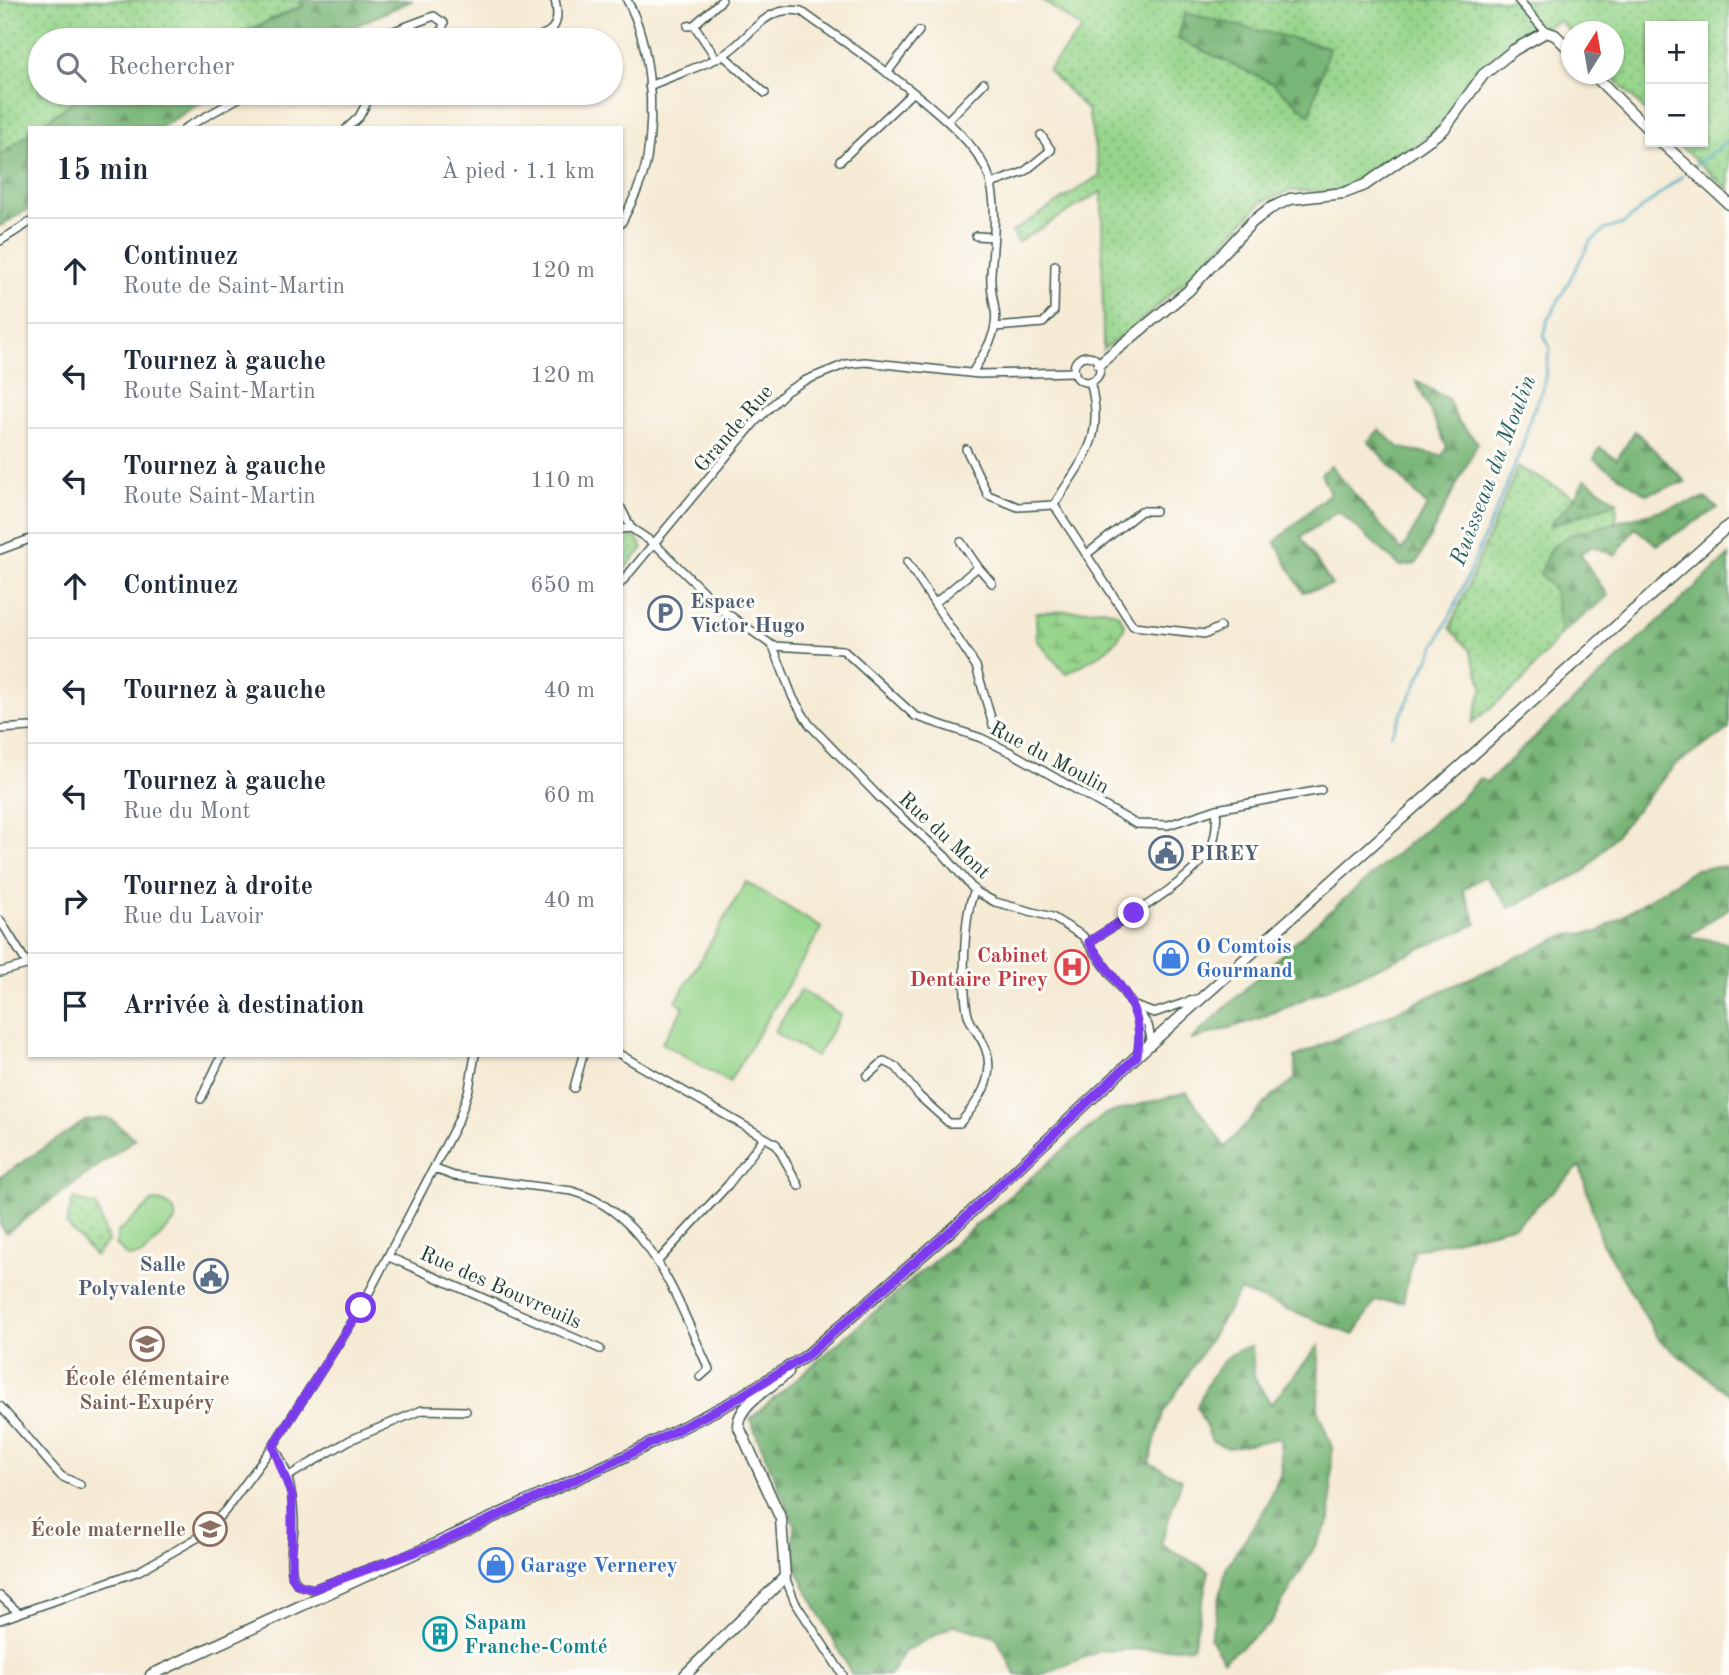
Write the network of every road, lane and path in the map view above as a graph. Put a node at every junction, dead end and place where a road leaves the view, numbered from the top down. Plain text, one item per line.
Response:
1 (555, 0) edge
2 (627, 0) edge
3 (722, 0) edge
4 (1518, 0) edge
5 (402, 28) edge
6 (443, 28) edge
7 (552, 28) edge
8 (919, 31) dead end
9 (1546, 32) junction
10 (1561, 41) edge
11 (720, 57) junction
12 (887, 73) junction
13 (984, 83) dead end
14 (1603, 84) edge
15 (649, 86) junction
16 (765, 93) dead end
17 (912, 93) junction
18 (226, 105) edge
19 (366, 105) edge
20 (948, 120) junction
21 (189, 126) edge
22 (349, 126) edge
23 (1645, 126) edge
24 (1041, 135) dead end
25 (1666, 147) edge
26 (840, 161) dead end
27 (991, 184) junction
28 (1729, 204) edge
29 (623, 219) edge
30 (28, 223) edge
31 (975, 236) dead end
32 (993, 237) junction
33 (0, 241) edge
34 (1055, 265) dead end
35 (995, 327) junction
36 (1099, 364) junction
37 (1075, 372) junction
38 (971, 373) junction
39 (1090, 381) junction
40 (965, 449) dead end
41 (1054, 505) junction
42 (1154, 511) dead end
43 (623, 512) edge
44 (1729, 524) edge
45 (631, 528) junction
46 (623, 529) edge
47 (28, 540) edge
48 (961, 542) dead end
49 (655, 544) junction
50 (0, 550) edge
51 (1087, 554) junction
52 (907, 562) dead end
53 (978, 567) junction
54 (623, 581) edge
55 (992, 583) dead end
56 (935, 603) junction
57 (1220, 627) dead end
58 (773, 646) junction
59 (993, 725) dead end
60 (28, 727) edge
61 (0, 729) edge
62 (1321, 790) dead end
63 (1217, 809) junction
64 (975, 891) junction
65 (0, 920) edge
66 (1089, 942) junction
67 (28, 963) edge
68 (28, 965) edge
69 (0, 972) edge
70 (1207, 995) junction
71 (1133, 1006) junction
72 (1152, 1044) junction
73 (623, 1056) edge
74 (1137, 1056) junction
75 (221, 1057) edge
76 (475, 1057) edge
77 (583, 1057) edge
78 (866, 1076) dead end
79 (575, 1088) dead end
80 (201, 1099) dead end
81 (764, 1138) junction
82 (435, 1170) junction
83 (799, 1186) dead end
84 (388, 1257) junction
85 (657, 1262) junction
86 (600, 1349) dead end
87 (806, 1356) junction
88 (700, 1377) dead end
89 (0, 1406) edge
90 (466, 1411) dead end
91 (273, 1446) junction
92 (287, 1477) junction
93 (80, 1485) dead end
94 (437, 1544) junction
95 (785, 1577) junction
96 (0, 1596) edge
97 (19, 1613) junction
98 (0, 1620) edge
99 (151, 1675) edge
100 (685, 1675) edge
101 (843, 1675) edge

1 - 7 street
2 - 15 street
3 - 11 street
4 - 9 street
5 - 6 street
8 - 12 street
9 - 10 main road
9 - 36 main road
11 - 12 street
11 - 15 street
11 - 16 street
12 - 17 street
13 - 20 street
14 - 23 main road
15 - 29 street
17 - 20 street
17 - 26 street
18 - 21 street
19 - 22 street
20 - 27 street
24 - 27 street
25 - 28 main road
27 - 32 street
30 - 33 street
31 - 32 street
32 - 35 street
34 - 35 street
35 - 38 street
36 - 37 street
36 - 39 street
37 - 38 street, Grande Rue
37 - 39 street
38 - 49 street, Grande Rue
39 - 41 street
40 - 41 street
41 - 51 street
42 - 51 street
43 - 45 street
44 - 70 main road
45 - 46 street
45 - 49 street
47 - 50 street
48 - 53 street
49 - 54 street, Grande Rue
49 - 58 street
51 - 57 street
52 - 56 street
53 - 55 street
53 - 56 street
56 - 59 street
58 - 63 street, Rue du Moulin
58 - 64 street, Rue du Mont
60 - 61 street
62 - 63 street, Rue du Moulin
63 - 66 street
64 - 66 street, Rue du Mont
64 - 78 street
65 - 67 street
66 - 71 street, Rue du Mont
68 - 69 street
70 - 71 street
70 - 72 main road
71 - 72 street
71 - 74 street
72 - 74 main road
73 - 81 street
74 - 87 main road
75 - 80 street
76 - 82 street
77 - 79 street
81 - 83 street
81 - 85 street
82 - 84 street
82 - 85 street
84 - 86 street, Rue des Bouvreuils
84 - 91 street
85 - 88 street
87 - 94 main road
87 - 95 main road
89 - 93 street
90 - 92 street
91 - 92 street
91 - 97 street
92 - 94 street
94 - 99 main road
95 - 100 main road
95 - 101 street
96 - 97 street
97 - 98 street

